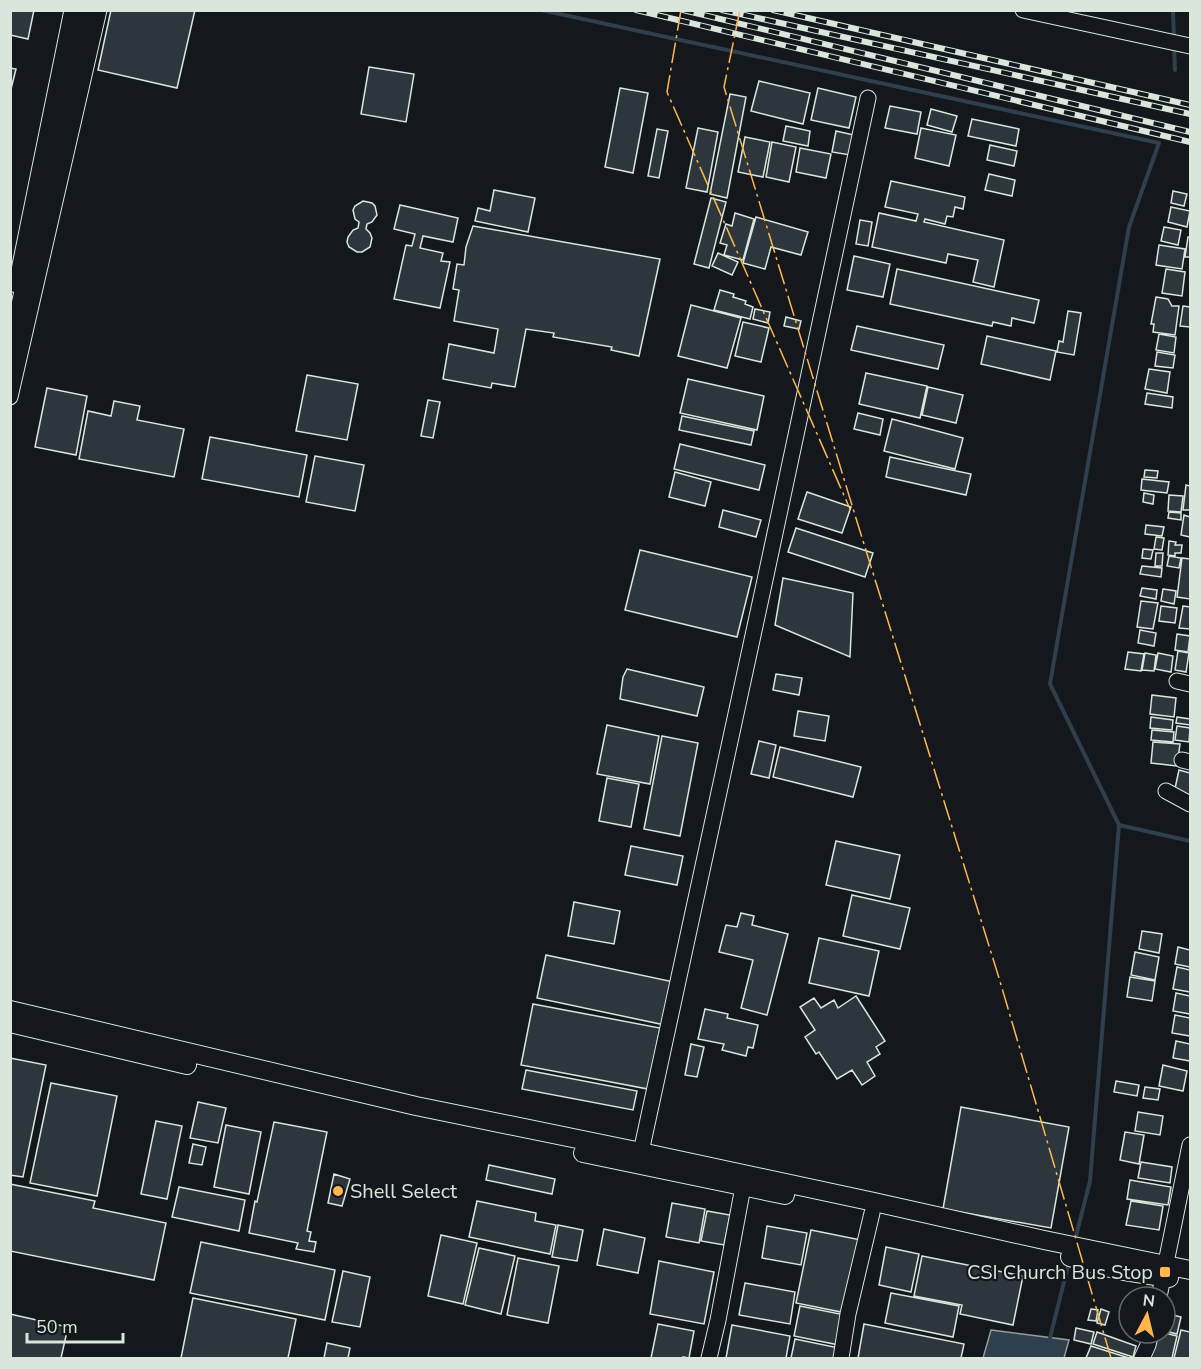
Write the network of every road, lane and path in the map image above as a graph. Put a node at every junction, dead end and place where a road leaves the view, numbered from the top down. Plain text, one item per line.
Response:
1 (72, 10) edge
2 (85, 10) edge
3 (99, 10) edge
4 (1023, 10) edge
5 (1179, 43) edge
6 (868, 98) dead end
7 (10, 311) edge
8 (10, 353) edge
9 (10, 397) edge
10 (1166, 791) dead end
11 (1191, 804) edge
12 (10, 1010) edge
13 (10, 1023) edge
14 (1191, 1145) edge
15 (639, 1159) junction
16 (743, 1187) junction
17 (872, 1213) junction
18 (1042, 1245) junction
19 (1191, 1270) edge
20 (1165, 1271) junction
21 (1191, 1281) edge
22 (1162, 1285) edge
23 (1148, 1345) edge
24 (709, 1359) edge
25 (841, 1359) edge
26 (1142, 1359) edge

1 - 7 street
2 - 8 main road
3 - 9 street
4 - 5 street
6 - 15 street
10 - 11 street
12 - 15 main road
13 - 15 main road
14 - 20 street
15 - 16 main road
15 - 18 main road
16 - 17 main road
16 - 24 street
17 - 18 main road
17 - 25 street
18 - 20 main road
19 - 20 main road
20 - 21 main road
20 - 22 street
23 - 26 street

